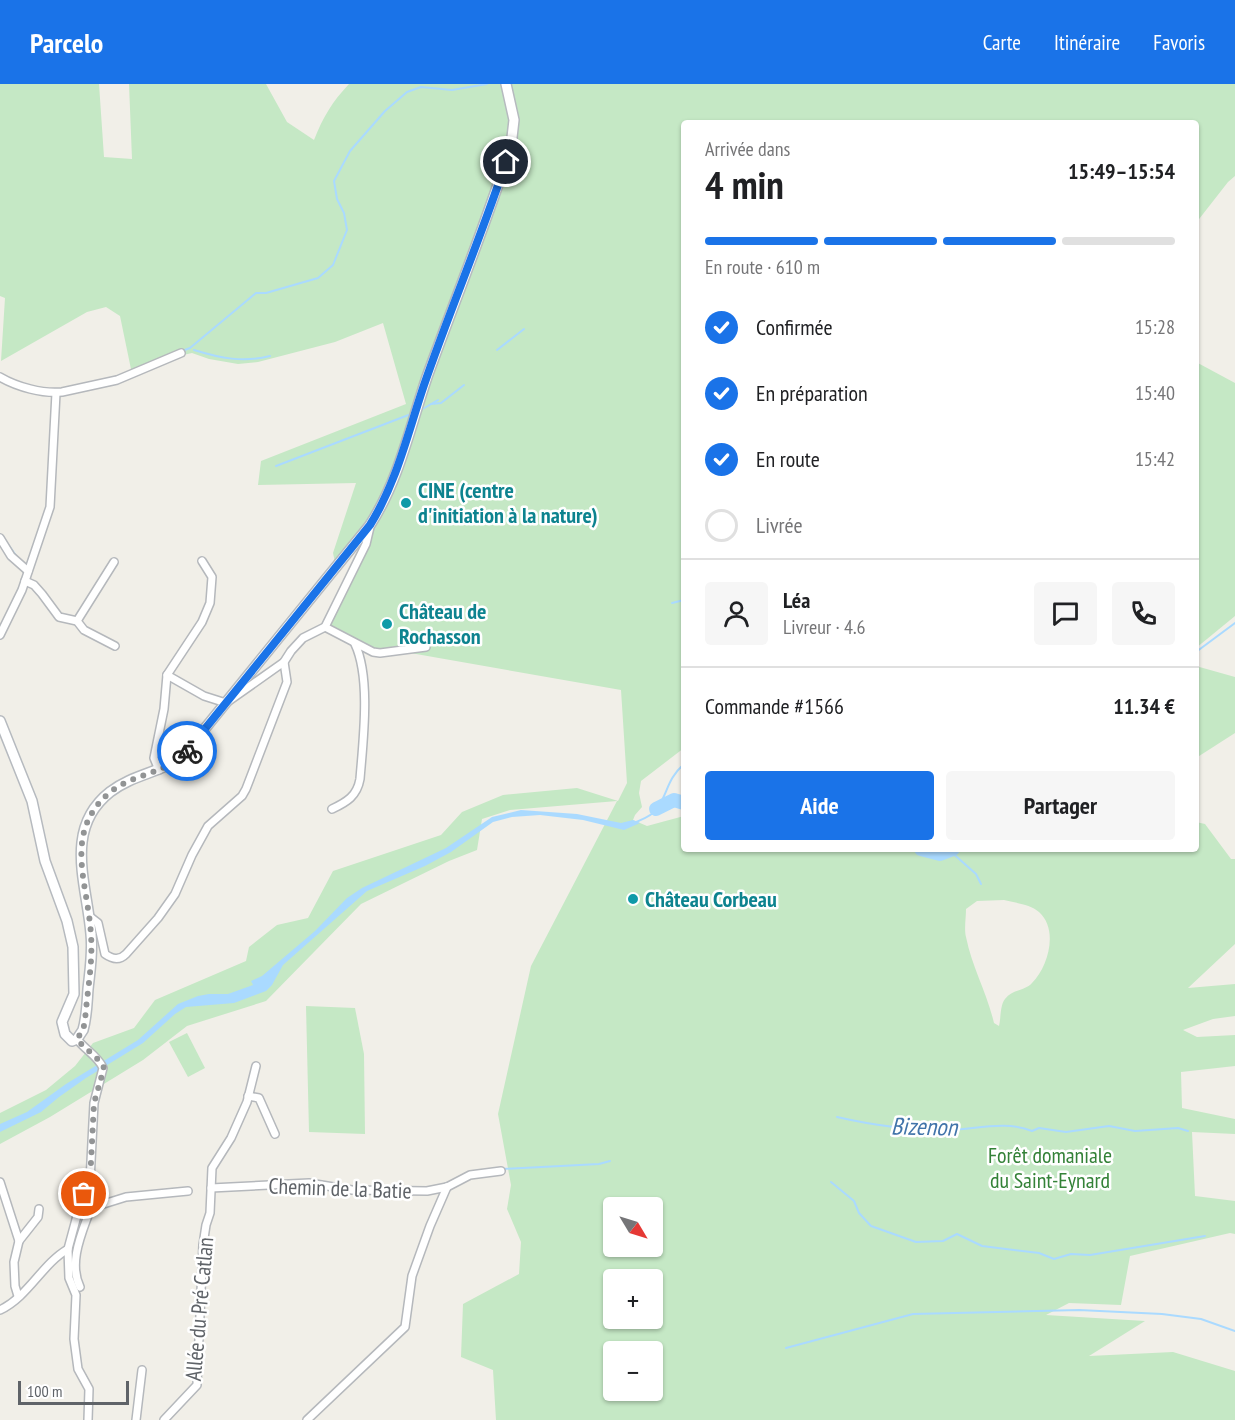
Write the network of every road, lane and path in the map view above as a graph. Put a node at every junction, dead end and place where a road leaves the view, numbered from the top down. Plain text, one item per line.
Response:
1 (506, 84) edge
2 (181, 353) dead end
3 (0, 377) edge
4 (56, 393) junction
5 (370, 525) junction
6 (0, 538) edge
7 (202, 561) dead end
8 (114, 562) dead end
9 (28, 571) junction
10 (25, 581) junction
11 (77, 621) junction
12 (325, 627) junction
13 (0, 635) edge
14 (355, 644) junction
15 (114, 646) dead end
16 (426, 647) dead end
17 (284, 662) junction
18 (167, 675) junction
19 (226, 703) junction
20 (0, 721) edge
21 (159, 770) junction
22 (332, 809) dead end
23 (89, 916) junction
24 (77, 1039) junction
25 (256, 1066) dead end
26 (248, 1096) junction
27 (275, 1134) dead end
28 (501, 1171) dead end
29 (0, 1182) edge
30 (447, 1187) junction
31 (211, 1188) junction
32 (188, 1191) dead end
33 (39, 1209) dead end
34 (90, 1209) junction
35 (78, 1212) junction
36 (19, 1241) junction
37 (68, 1249) junction
38 (80, 1287) dead end
39 (18, 1296) junction
40 (0, 1310) edge
41 (142, 1370) dead end
42 (88, 1420) edge
43 (136, 1420) edge
44 (164, 1420) edge
45 (307, 1420) edge

1 - 5 street
2 - 4 street
3 - 4 street
4 - 9 street
5 - 12 street
5 - 19 street
6 - 9 street
7 - 18 street
8 - 11 street
9 - 10 street
10 - 11 street
10 - 13 street
11 - 15 street
12 - 14 street
12 - 17 street
14 - 16 street
14 - 22 street
17 - 19 street
17 - 23 street
18 - 19 street
18 - 21 street
19 - 21 street
20 - 24 street
21 - 23 street
23 - 24 street
24 - 35 street
25 - 26 street, Allée du Pré Catlan
26 - 27 street
26 - 31 street, Allée du Pré Catlan
28 - 30 street, Chemin de la Batie
29 - 36 street
30 - 31 street, Chemin de la Batie
30 - 45 street
31 - 44 street, Allée du Pré Catlan
32 - 34 street
33 - 36 street
34 - 35 street
34 - 38 street
35 - 37 street
36 - 39 street
37 - 39 street
37 - 42 street
39 - 40 street
41 - 43 street

